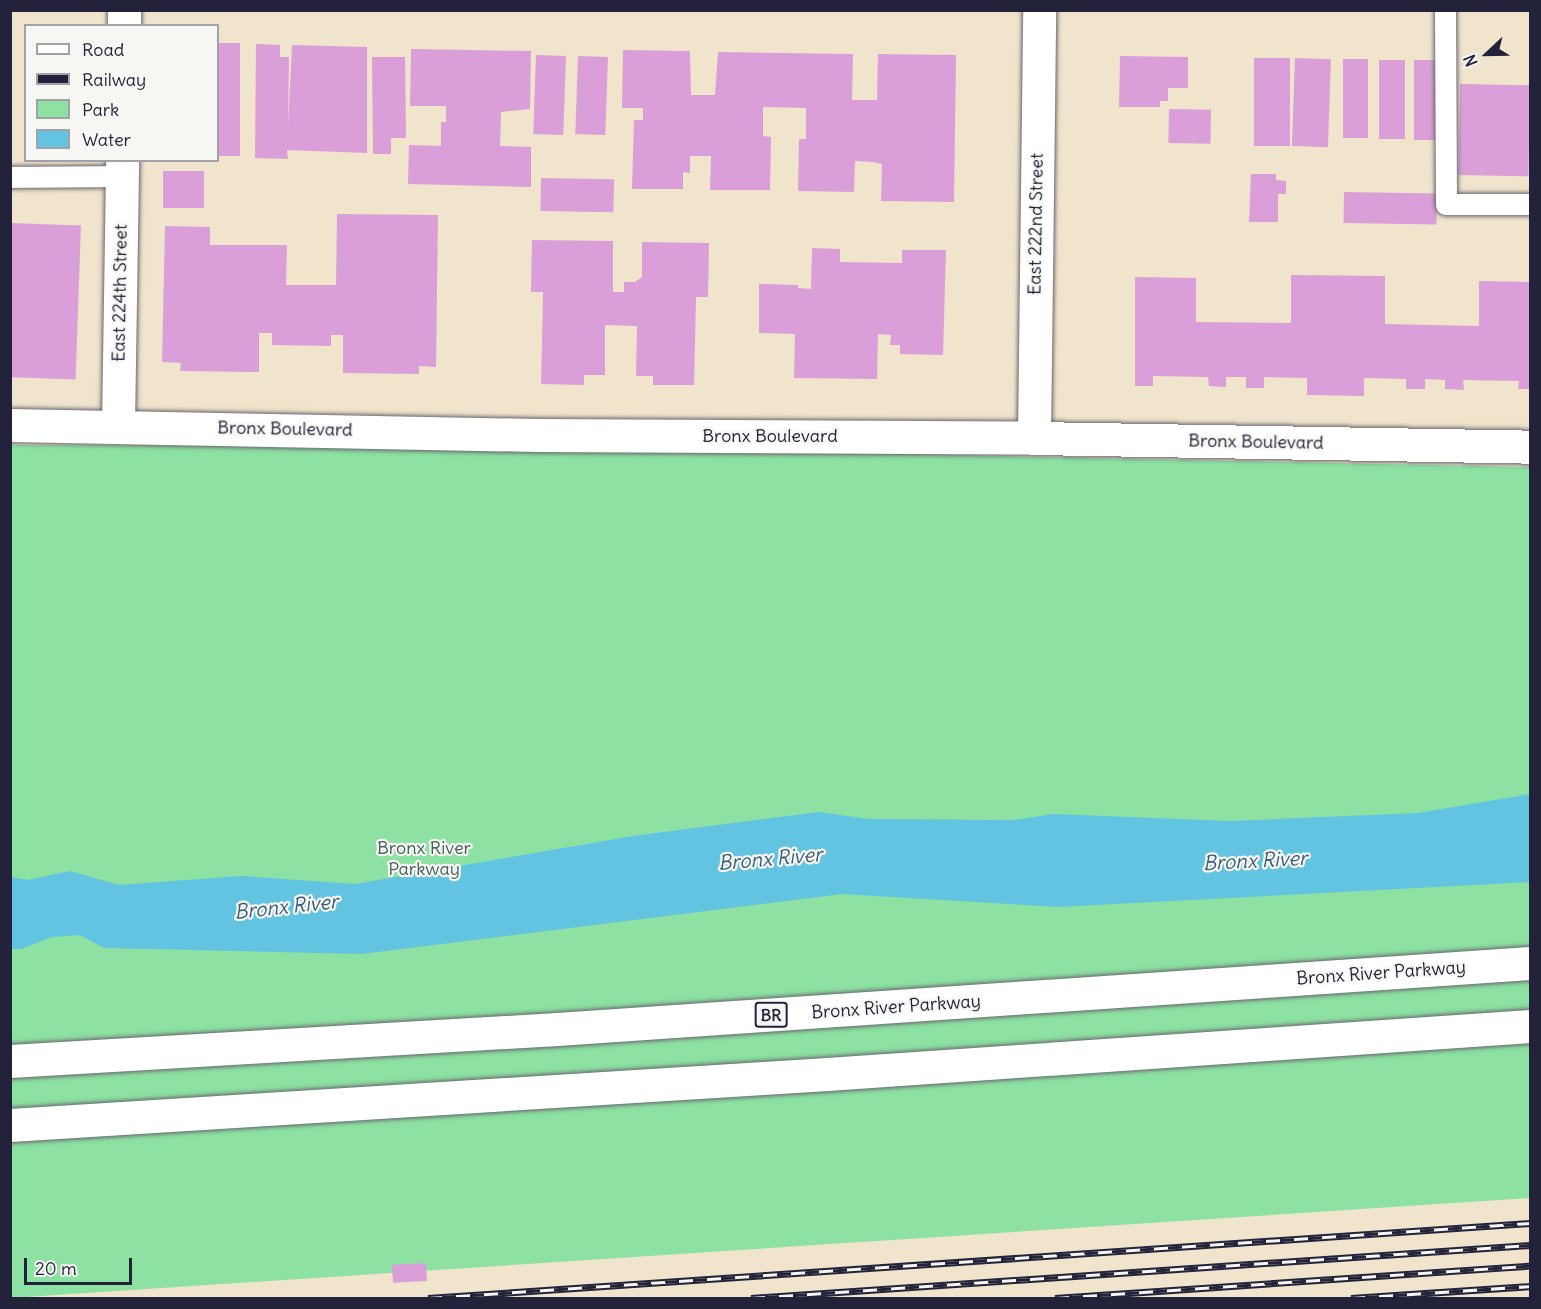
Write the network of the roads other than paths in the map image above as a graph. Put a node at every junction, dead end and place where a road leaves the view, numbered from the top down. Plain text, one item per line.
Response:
1 (1040, 10) edge
2 (1445, 10) edge
3 (122, 168) edge
4 (10, 177) edge
5 (1530, 204) edge
6 (10, 425) edge
7 (118, 426) junction
8 (1034, 438) junction
9 (1530, 447) edge
10 (1530, 963) edge
11 (1530, 1026) edge
12 (10, 1061) edge
13 (10, 1125) edge

1 - 8 main road, East 222nd Street
2 - 5 lane
3 - 4 lane
3 - 7 main road, East 224th Street
6 - 7 main road, Bronx Boulevard
7 - 8 main road, Bronx Boulevard
8 - 9 main road, Bronx Boulevard
10 - 12 main road, Bronx River Parkway / BR
11 - 13 main road

